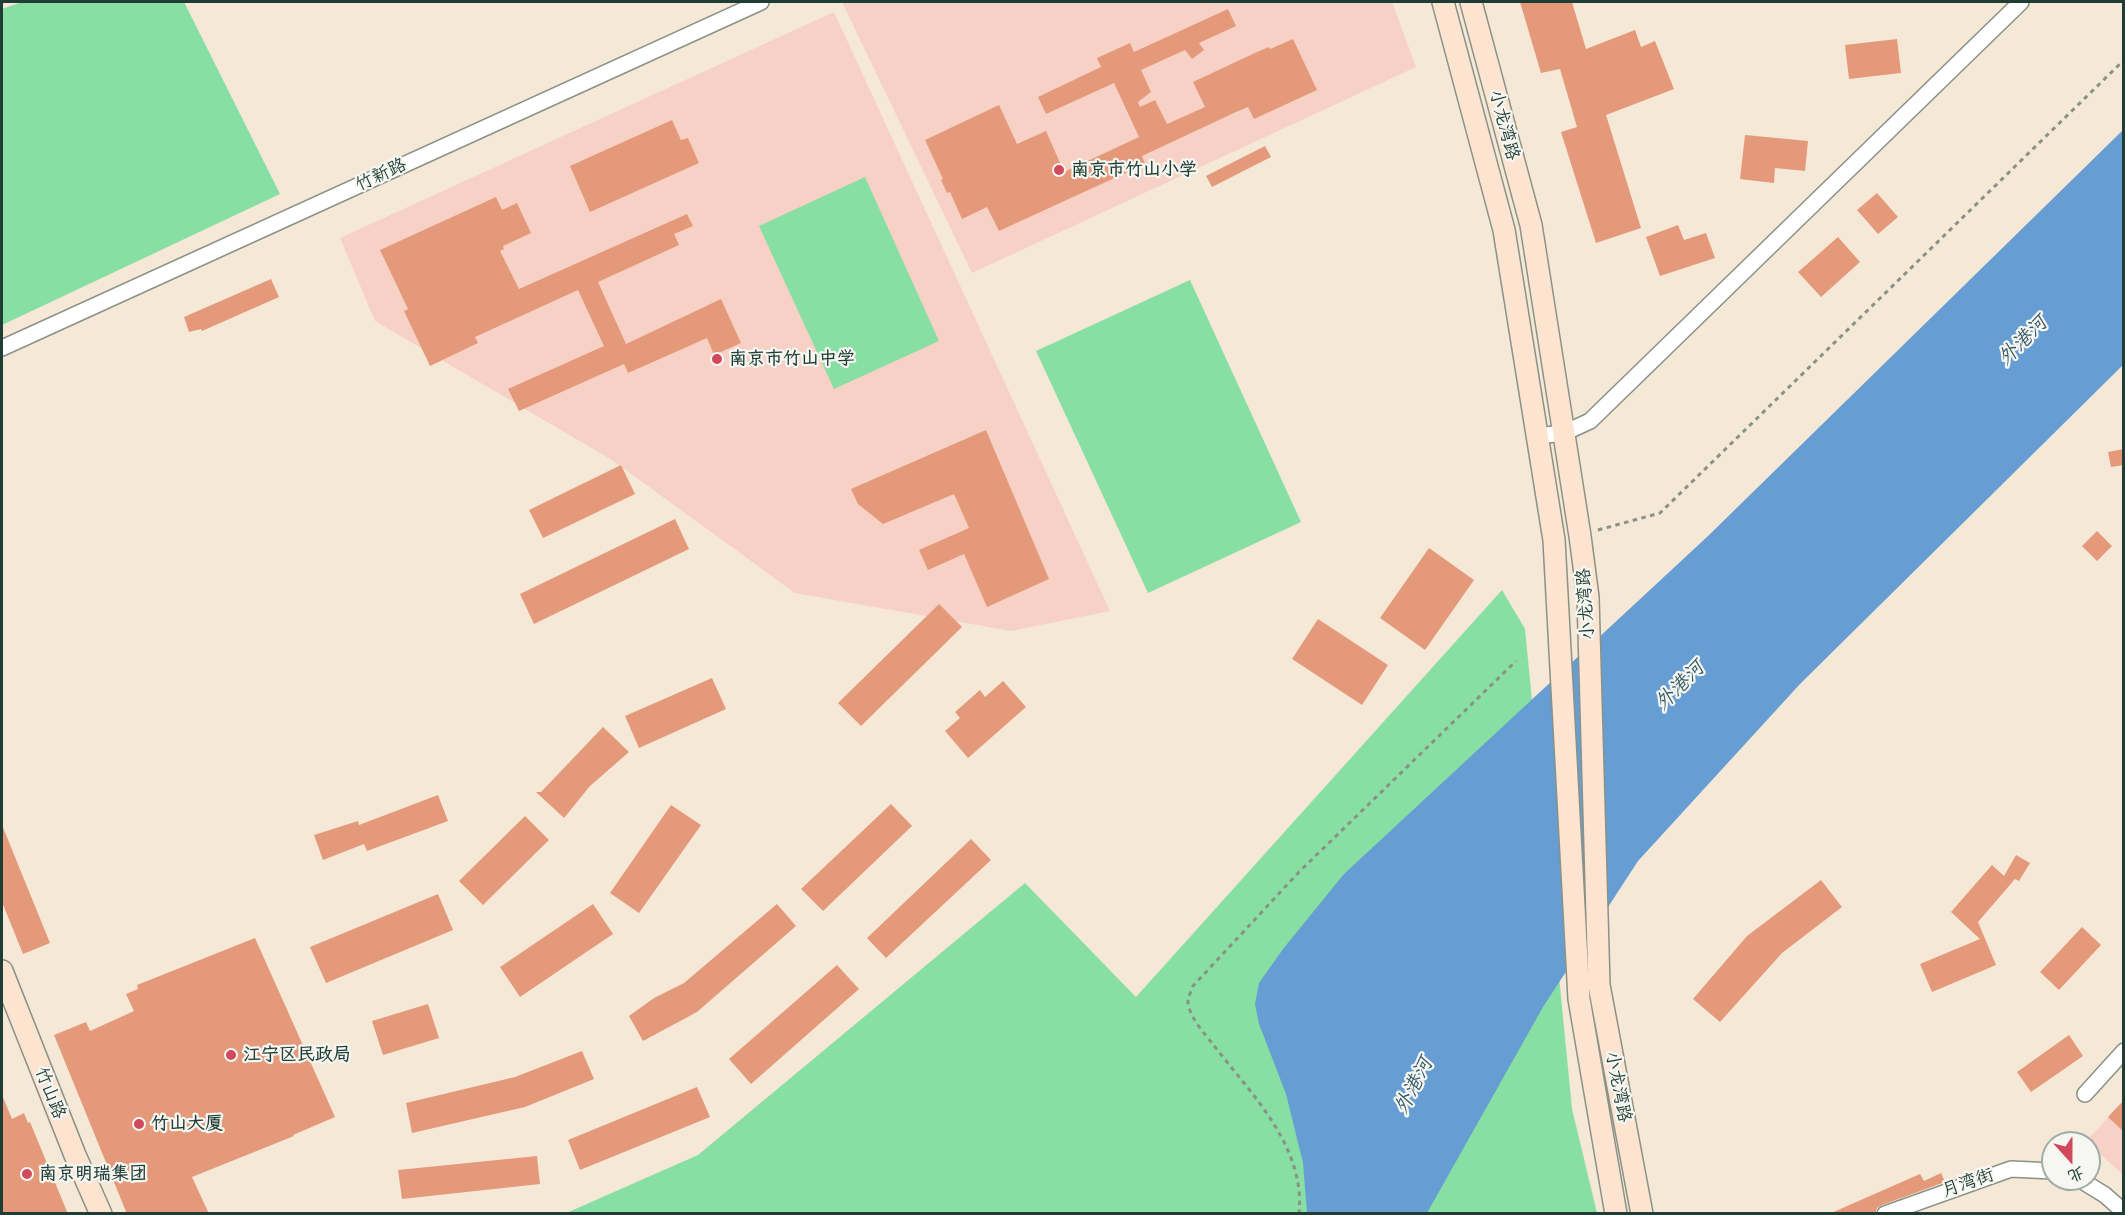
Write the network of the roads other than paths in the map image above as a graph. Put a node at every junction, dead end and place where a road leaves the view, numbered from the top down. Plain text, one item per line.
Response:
1 (761, 2) edge
2 (1443, 2) edge
3 (1471, 2) edge
4 (2021, 2) edge
5 (2, 348) edge
6 (1564, 433) junction
7 (1537, 436) junction
8 (2, 971) edge
9 (2124, 1051) edge
10 (2085, 1094) dead end
11 (2041, 1169) edge
12 (2098, 1191) edge
13 (2124, 1212) edge
14 (101, 1214) edge
15 (1616, 1214) edge
16 (1642, 1214) edge
17 (1885, 1214) edge

1 - 5 street, 竹新路
2 - 7 main road, 小龙湾路
3 - 6 main road, 小龙湾路
4 - 6 street
6 - 7 street
6 - 16 main road, 小龙湾路
7 - 15 main road, 小龙湾路
8 - 14 main road, 竹山路
9 - 10 street
11 - 17 street, 月湾街
12 - 13 street

